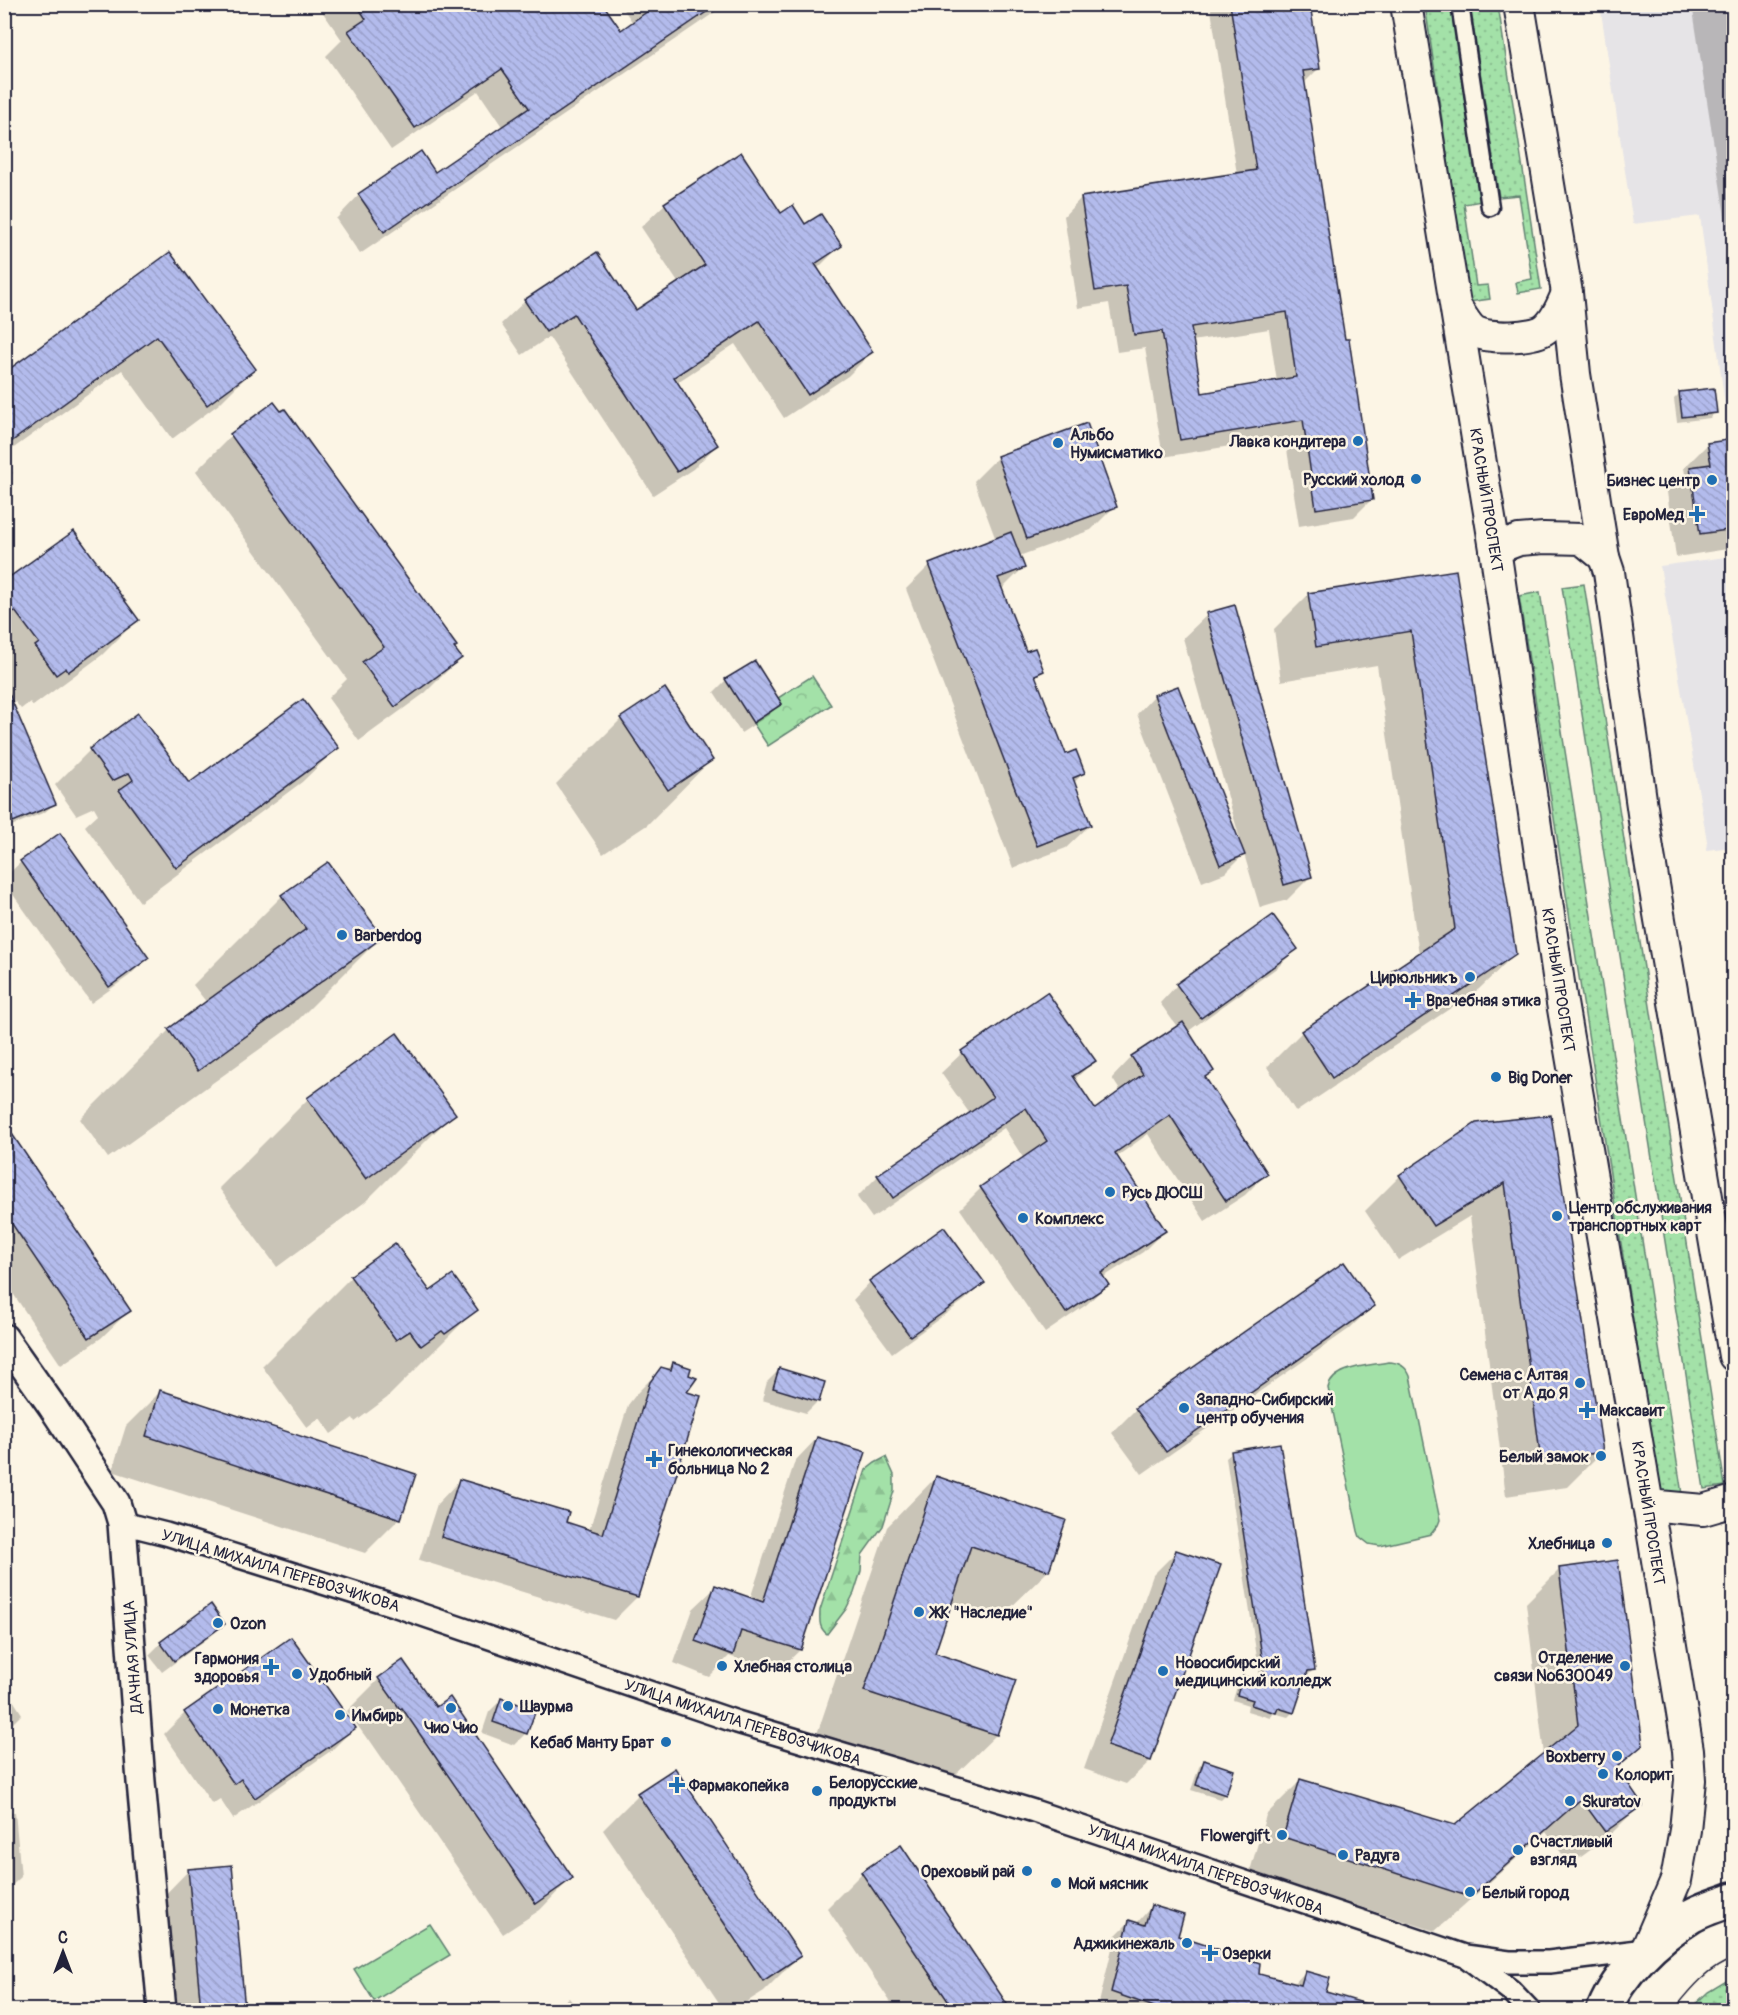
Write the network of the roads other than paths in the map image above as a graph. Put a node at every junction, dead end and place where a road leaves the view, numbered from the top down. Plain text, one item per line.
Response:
1 (1406, 4) edge
2 (1460, 4) edge
3 (1519, 4) edge
4 (1490, 207) dead end
5 (1567, 293) junction
6 (1456, 307) junction
7 (1495, 549) junction
8 (1604, 557) junction
9 (4, 1338) edge
10 (1734, 1356) edge
11 (1734, 1501) edge
12 (1648, 1505) junction
13 (122, 1523) junction
14 (1734, 1899) edge
15 (1646, 1950) junction
16 (1465, 1956) junction
17 (162, 2010) edge
18 (1529, 2010) edge
19 (1604, 2010) edge

1 - 6 main road, КРАСНЫЙ ПРОСПЕКТ
2 - 4 street
3 - 5 main road
5 - 6 main road
5 - 8 main road
6 - 7 main road, КРАСНЫЙ ПРОСПЕКТ
7 - 8 main road
7 - 12 main road, КРАСНЫЙ ПРОСПЕКТ
8 - 10 main road
9 - 13 street, ДАЧНАЯ УЛИЦА
11 - 12 main road
12 - 15 main road, КРАСНЫЙ ПРОСПЕКТ
13 - 16 street, УЛИЦА МИХАИЛА ПЕРЕВОЗЧИКОВА
13 - 17 street, ДАЧНАЯ УЛИЦА
14 - 15 main road
15 - 16 street
15 - 19 main road
16 - 18 street

